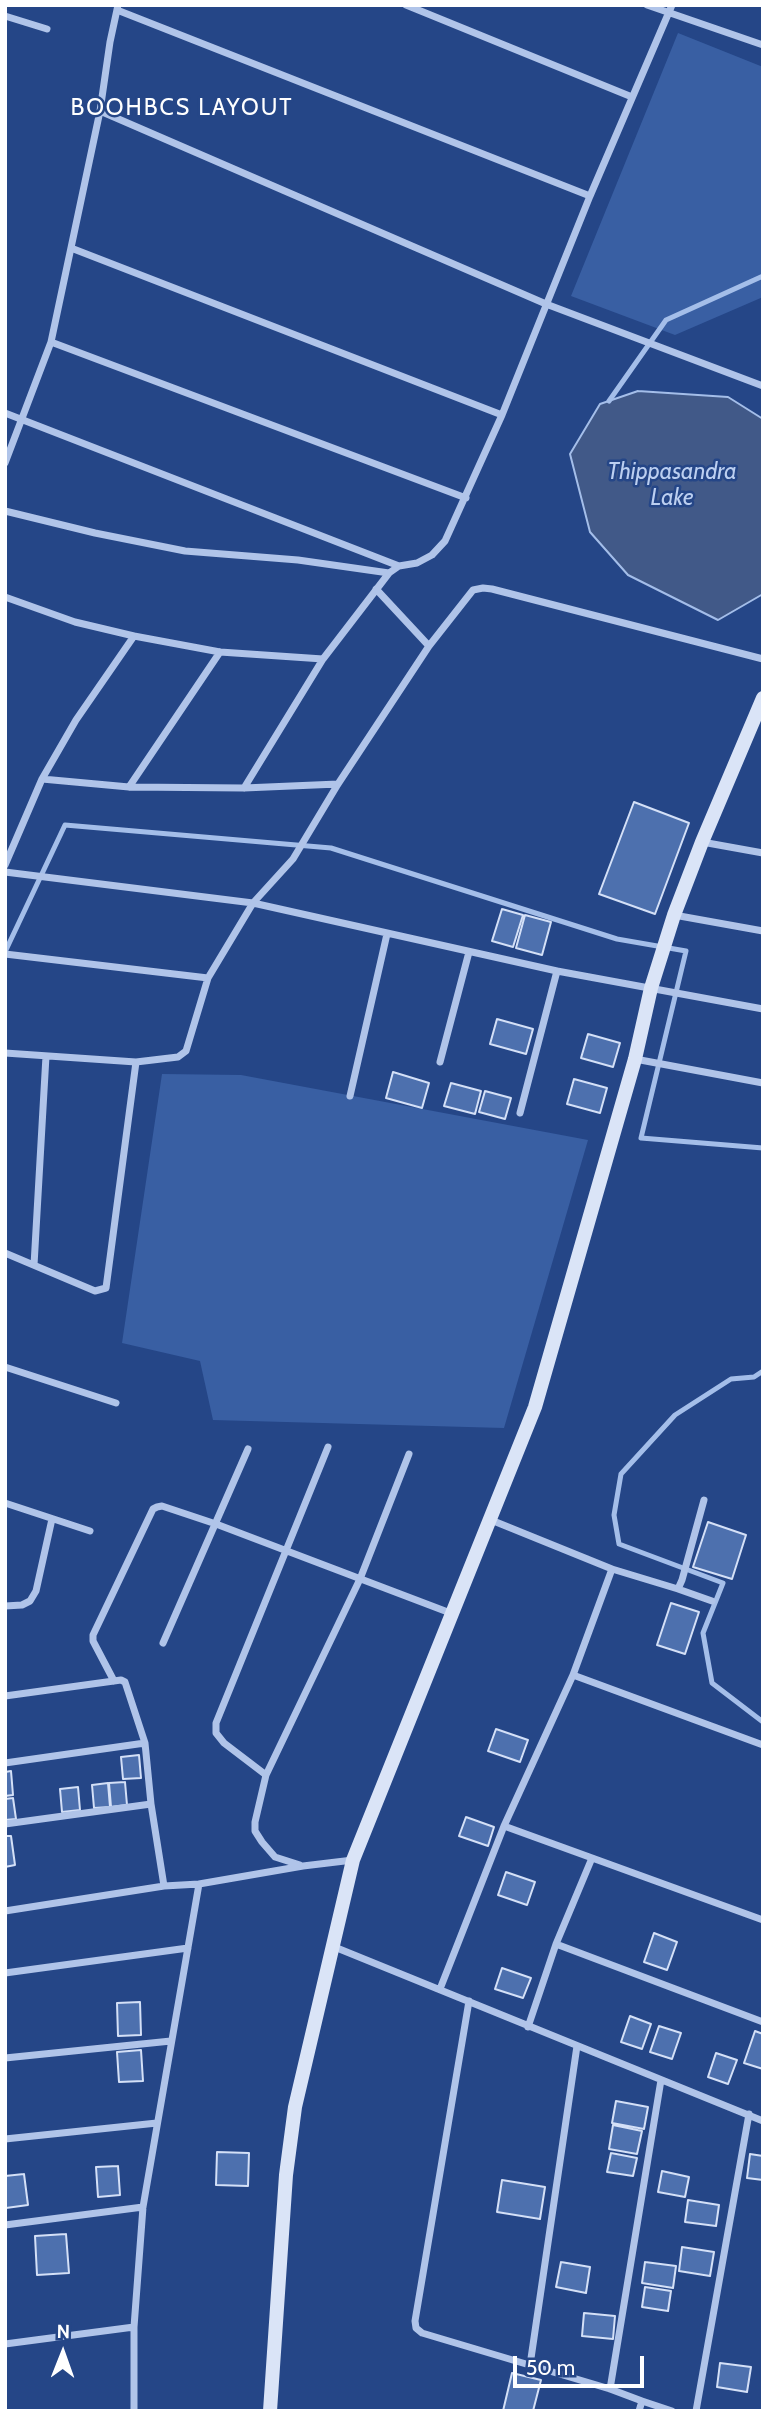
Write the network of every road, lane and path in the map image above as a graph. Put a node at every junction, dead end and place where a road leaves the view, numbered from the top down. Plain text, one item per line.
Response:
1 (406, 5) edge
2 (647, 5) edge
3 (672, 5) edge
4 (117, 8) edge
5 (668, 13) junction
6 (5, 16) edge
7 (47, 29) dead end
8 (763, 46) edge
9 (632, 97) junction
10 (100, 111) junction
11 (590, 196) junction
12 (71, 248) junction
13 (546, 304) junction
14 (51, 342) junction
15 (763, 386) edge
16 (5, 414) edge
17 (502, 415) junction
18 (22, 419) junction
19 (5, 463) edge
20 (466, 498) junction
21 (5, 511) edge
22 (399, 566) junction
23 (389, 573) junction
24 (376, 589) junction
25 (5, 597) edge
26 (134, 636) junction
27 (429, 646) junction
28 (220, 652) junction
29 (323, 659) junction
30 (763, 659) edge
31 (763, 698) edge
32 (42, 779) junction
33 (338, 784) junction
34 (129, 787) junction
35 (244, 788) junction
36 (702, 842) junction
37 (763, 853) edge
38 (5, 865) edge
39 (5, 872) edge
40 (253, 903) junction
41 (672, 923) junction
42 (763, 931) edge
43 (387, 934) junction
44 (469, 952) junction
45 (5, 954) edge
46 (557, 971) junction
47 (208, 978) junction
48 (651, 988) junction
49 (763, 1009) edge
50 (5, 1053) edge
51 (46, 1056) junction
52 (635, 1059) junction
53 (136, 1062) junction
54 (440, 1062) dead end
55 (763, 1083) edge
56 (350, 1096) dead end
57 (520, 1113) dead end
58 (5, 1252) edge
59 (34, 1265) junction
60 (5, 1367) edge
61 (116, 1403) dead end
62 (328, 1447) dead end
63 (248, 1449) dead end
64 (408, 1454) dead end
65 (704, 1500) dead end
66 (5, 1503) edge
67 (52, 1519) junction
68 (491, 1520) junction
69 (216, 1524) junction
70 (90, 1531) dead end
71 (287, 1552) junction
72 (612, 1569) junction
73 (360, 1579) junction
74 (678, 1589) junction
75 (712, 1601) dead end
76 (5, 1606) edge
77 (454, 1614) junction
78 (163, 1643) dead end
79 (573, 1675) junction
80 (114, 1681) junction
81 (5, 1696) edge
82 (145, 1742) junction
83 (763, 1745) edge
84 (5, 1762) edge
85 (266, 1775) junction
86 (151, 1804) junction
87 (5, 1824) edge
88 (504, 1826) junction
89 (592, 1857) junction
90 (354, 1860) junction
91 (303, 1866) junction
92 (199, 1884) junction
93 (164, 1886) junction
94 (5, 1911) edge
95 (763, 1920) edge
96 (556, 1944) junction
97 (332, 1946) junction
98 (188, 1948) junction
99 (5, 1973) edge
100 (440, 1989) junction
101 (469, 2001) junction
102 (763, 2022) edge
103 (528, 2028) junction
104 (172, 2041) junction
105 (577, 2046) junction
106 (5, 2057) edge
107 (661, 2080) junction
108 (749, 2114) junction
109 (763, 2121) edge
110 (157, 2123) junction
111 (5, 2139) edge
112 (143, 2207) junction
113 (5, 2225) edge
114 (134, 2327) junction
115 (5, 2344) edge
116 (530, 2365) junction
117 (610, 2389) junction
118 (642, 2401) junction
119 (134, 2411) edge
120 (270, 2411) edge
121 (639, 2411) edge
122 (672, 2411) edge
123 (696, 2411) edge

1 - 9 street
2 - 5 street
3 - 5 street
4 - 10 street
4 - 11 street
5 - 8 street
5 - 9 street
6 - 7 street
9 - 11 street
10 - 12 street
10 - 13 street
11 - 13 street
12 - 14 street
12 - 17 street
13 - 15 street
13 - 17 street
14 - 18 street
14 - 20 street
16 - 18 street
17 - 20 street
18 - 19 street
18 - 22 street
20 - 22 street
21 - 23 street
22 - 23 street
23 - 24 street
24 - 27 street
24 - 29 street
25 - 26 street
26 - 28 street
26 - 32 street
27 - 30 street
27 - 33 street
28 - 29 street
28 - 34 street
29 - 35 street
31 - 36 main road
32 - 34 street
32 - 38 street
33 - 35 street
33 - 40 street
34 - 35 street
36 - 37 street
36 - 41 main road
39 - 40 street
40 - 43 street
40 - 47 street
41 - 42 street
41 - 48 main road
43 - 44 street
43 - 56 street
44 - 46 street
44 - 54 street
45 - 47 street
46 - 48 street
46 - 57 street
47 - 53 street
48 - 49 street
48 - 52 main road
50 - 51 street
51 - 53 street
51 - 59 street
52 - 55 street
52 - 68 main road
53 - 59 street
58 - 59 street
60 - 61 street
62 - 71 street
63 - 69 street
64 - 73 street
65 - 74 street
66 - 67 street
67 - 70 street
67 - 76 street
68 - 72 street
68 - 77 main road
69 - 71 street
69 - 78 street
69 - 80 street
71 - 73 street
71 - 85 street
72 - 74 street
72 - 79 street
73 - 77 street
73 - 85 street
74 - 75 street
77 - 90 main road
79 - 83 street
79 - 88 street
80 - 81 street
80 - 82 street
82 - 84 street
82 - 86 street
85 - 91 street
86 - 87 street
86 - 93 street
88 - 89 street
88 - 100 street
89 - 95 street
89 - 96 street
90 - 91 street
90 - 97 main road
91 - 92 street
92 - 93 street
92 - 98 street
93 - 94 street
96 - 102 street
96 - 103 street
97 - 100 street
97 - 120 main road
98 - 99 street
98 - 104 street
100 - 101 street
101 - 103 street
101 - 116 street
103 - 105 street
104 - 106 street
104 - 110 street
105 - 107 street
105 - 116 street
107 - 108 street
107 - 117 street
108 - 109 street
108 - 123 street
110 - 111 street
110 - 112 street
112 - 113 street
112 - 114 street
114 - 115 street
114 - 119 street
116 - 117 street
117 - 118 street
118 - 121 street
118 - 122 street

